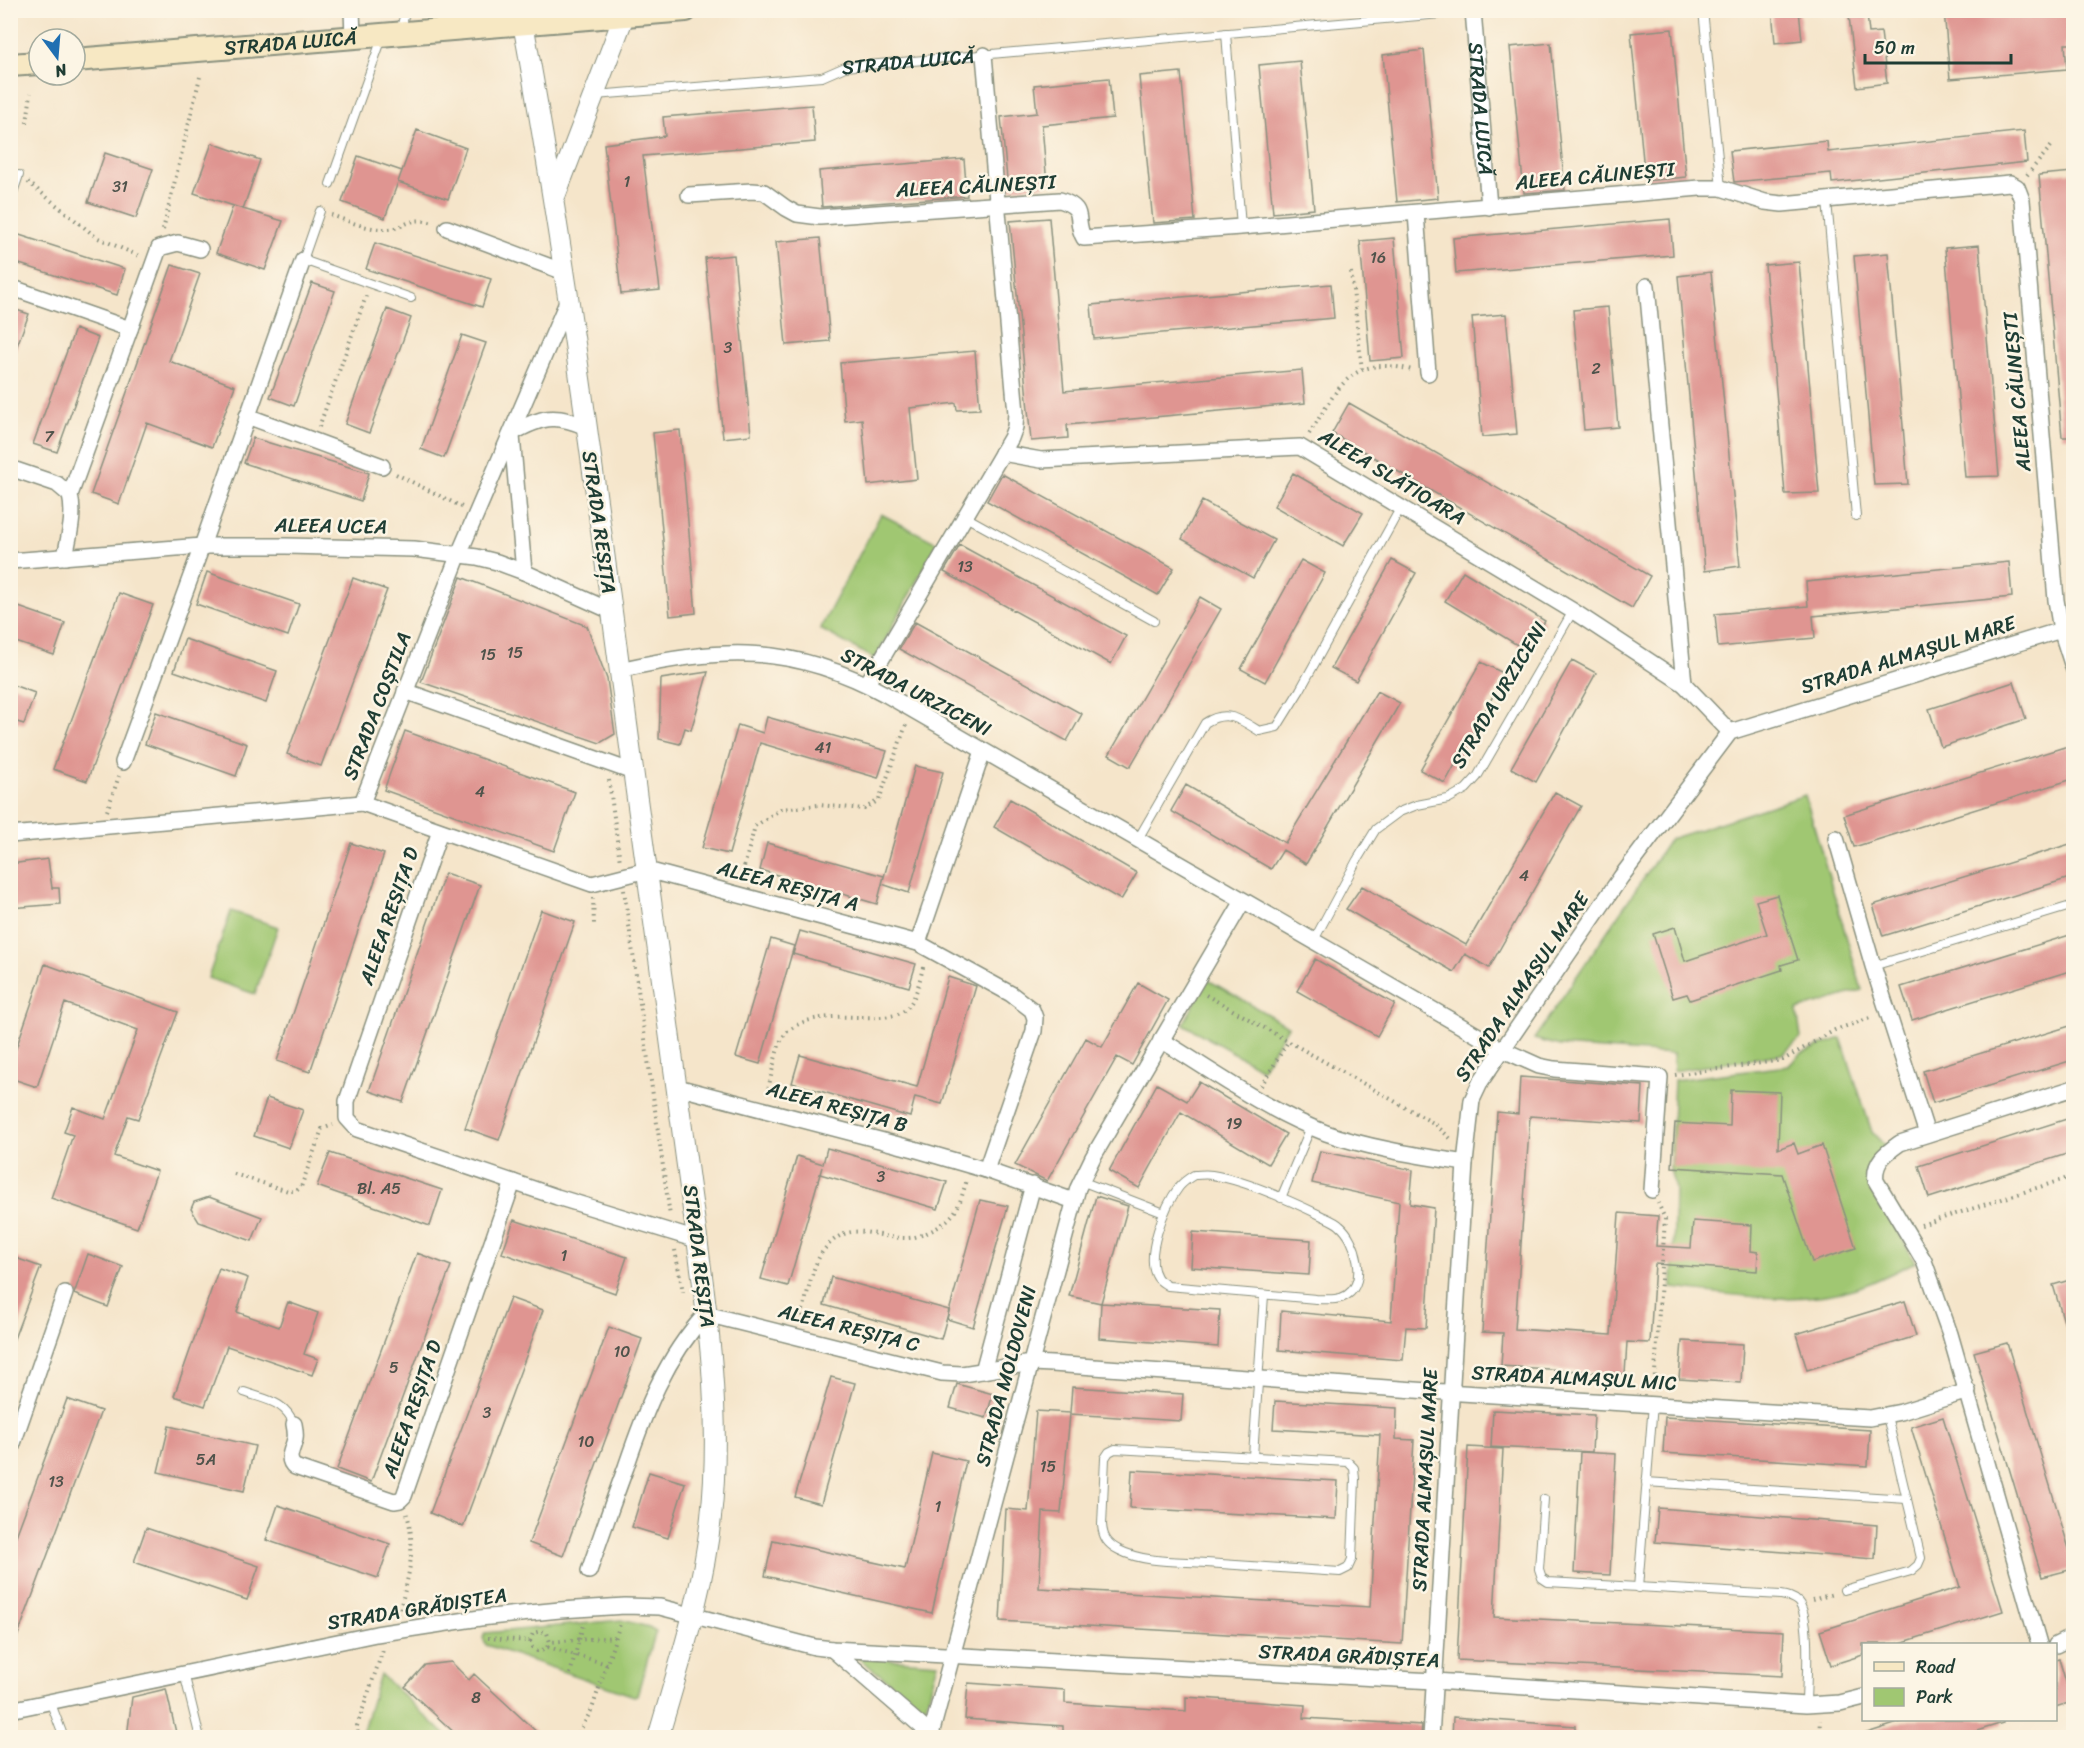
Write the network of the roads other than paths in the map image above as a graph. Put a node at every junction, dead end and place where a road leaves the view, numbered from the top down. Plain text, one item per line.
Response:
1 (352, 10) edge
2 (406, 10) edge
3 (472, 10) edge
4 (686, 10) edge
5 (1703, 10) edge
6 (1474, 11) edge
7 (607, 14) edge
8 (523, 23) junction
9 (458, 28) junction
10 (391, 33) junction
11 (1226, 33) junction
12 (354, 36) junction
13 (984, 55) junction
14 (87, 59) edge
15 (27, 64) edge
16 (10, 65) edge
17 (593, 95) junction
18 (19, 175) road end
19 (330, 184) dead end
20 (1721, 188) junction
21 (689, 195) dead end
22 (554, 199) junction
23 (10, 201) edge
24 (1827, 201) junction
25 (998, 204) junction
26 (1489, 207) junction
27 (320, 211) road end
28 (1416, 213) junction
29 (1241, 227) junction
30 (447, 228) road end
31 (200, 249) dead end
32 (303, 260) junction
33 (564, 273) junction
34 (1647, 286) dead end
35 (10, 287) edge
36 (411, 298) dead end
37 (568, 300) junction
38 (130, 329) junction
39 (1428, 373) road end
40 (247, 416) junction
41 (586, 427) junction
42 (512, 433) junction
43 (1002, 453) junction
44 (382, 466) road end
45 (10, 468) edge
46 (70, 495) junction
47 (1401, 507) junction
48 (964, 516) junction
49 (1856, 516) dead end
50 (202, 546) junction
51 (459, 554) junction
52 (65, 557) junction
53 (10, 561) edge
54 (524, 572) junction
55 (611, 611) junction
56 (1573, 611) junction
57 (1154, 621) dead end
58 (2067, 628) edge
59 (619, 670) junction
60 (2073, 670) edge
61 (867, 684) junction
62 (1684, 684) junction
63 (405, 691) junction
64 (1730, 732) junction
65 (983, 751) junction
66 (123, 762) road end
67 (633, 772) junction
68 (362, 803) junction
69 (440, 831) junction
70 (10, 835) edge
71 (1836, 838) dead end
72 (1138, 839) junction
73 (647, 870) junction
74 (1243, 901) junction
75 (2073, 904) edge
76 (1314, 940) junction
77 (923, 945) junction
78 (1874, 966) junction
79 (1161, 1040) junction
80 (1501, 1049) junction
81 (677, 1087) junction
82 (2073, 1088) edge
83 (1311, 1127) junction
84 (1927, 1134) junction
85 (1466, 1159) junction
86 (986, 1170) junction
87 (1081, 1181) junction
88 (513, 1182) junction
89 (1033, 1185) junction
90 (1652, 1190) road end
91 (1281, 1198) junction
92 (1074, 1201) junction
93 (1164, 1213) junction
94 (697, 1240) junction
95 (64, 1293) dead end
96 (1264, 1295) junction
97 (706, 1314) junction
98 (1032, 1363) junction
99 (983, 1371) junction
100 (1258, 1379) junction
101 (1968, 1391) junction
102 (244, 1392) dead end
103 (1450, 1392) junction
104 (1653, 1404) junction
105 (1887, 1416) junction
106 (294, 1424) joint
107 (10, 1452) edge
108 (1253, 1456) junction
109 (1646, 1482) junction
110 (1544, 1499) dead end
111 (1907, 1499) junction
112 (589, 1571) dead end
113 (1638, 1588) junction
114 (1844, 1590) road end
115 (693, 1615) junction
116 (2073, 1636) edge
117 (2039, 1643) edge
118 (2057, 1644) edge
119 (832, 1649) junction
120 (951, 1656) junction
121 (184, 1673) junction
122 (1434, 1681) junction
123 (1862, 1697) edge
124 (50, 1701) junction
125 (1806, 1705) junction
126 (10, 1710) edge
127 (932, 1736) edge
128 (64, 1737) edge
129 (200, 1737) edge
130 (658, 1737) edge
131 (1431, 1737) edge

1 - 12 street
2 - 10 lane
3 - 9 lane
4 - 7 main road, STRADA LUICĂ
5 - 20 lane
6 - 11 lane, STRADA LUICĂ
6 - 26 street, STRADA LUICĂ
7 - 8 main road, STRADA LUICĂ
7 - 17 street
8 - 9 main road, STRADA LUICĂ
8 - 22 street, STRADA REȘIȚA
9 - 10 main road, STRADA LUICĂ
10 - 12 main road, STRADA LUICĂ
10 - 19 lane
11 - 13 lane, STRADA LUICĂ
11 - 29 lane
12 - 14 main road, STRADA LUICĂ
13 - 17 lane, STRADA LUICĂ
13 - 25 street
15 - 16 main road
17 - 22 street
18 - 23 lane
20 - 24 street, ALEEA CĂLINEȘTI
20 - 26 street, ALEEA CĂLINEȘTI
21 - 25 street, ALEEA CĂLINEȘTI
22 - 33 street, STRADA REȘIȚA
24 - 49 lane
24 - 58 street, ALEEA CĂLINEȘTI
25 - 29 street, ALEEA CĂLINEȘTI
25 - 43 street
26 - 28 street, ALEEA CĂLINEȘTI
27 - 32 lane
28 - 29 street, ALEEA CĂLINEȘTI
28 - 39 street
30 - 33 street
31 - 38 street
32 - 36 lane
32 - 40 street
33 - 37 street, STRADA REȘIȚA
34 - 62 street
35 - 38 street
37 - 41 street, STRADA REȘIȚA
37 - 42 street, STRADA COȘTILA
38 - 46 street
40 - 44 street
40 - 50 street
41 - 42 street
41 - 55 street, STRADA REȘIȚA
42 - 51 street, STRADA COȘTILA
42 - 54 street
43 - 47 street, ALEEA SLĂTIOARA
43 - 48 street
45 - 46 street
46 - 52 street
47 - 56 street, ALEEA SLĂTIOARA
47 - 72 lane
48 - 57 lane
48 - 61 street
50 - 51 street, ALEEA UCEA
50 - 52 street, ALEEA UCEA
50 - 66 street
51 - 54 street, ALEEA UCEA
51 - 63 street, STRADA COȘTILA
52 - 53 street, ALEEA UCEA
54 - 55 street, ALEEA UCEA
55 - 59 street, STRADA REȘIȚA
56 - 62 street, ALEEA SLĂTIOARA
56 - 76 lane, STRADA URZICENI
58 - 60 street, ALEEA CĂLINEȘTI
58 - 64 street, STRADA ALMAȘUL MARE
59 - 61 street, STRADA URZICENI
59 - 67 street, STRADA REȘIȚA
61 - 65 street, STRADA URZICENI
62 - 64 street, ALEEA SLĂTIOARA
63 - 67 street
63 - 68 street, STRADA COȘTILA
64 - 80 street, STRADA ALMAȘUL MARE
65 - 72 street, STRADA URZICENI
65 - 77 street
67 - 73 street, STRADA REȘIȚA
68 - 69 street, ALEEA REȘIȚA D
68 - 70 street, STRADA COȘTILA
69 - 73 street, ALEEA REȘIȚA D
69 - 88 street, ALEEA REȘIȚA D
71 - 78 street
72 - 74 street, STRADA URZICENI
73 - 77 street, ALEEA REȘIȚA A
73 - 81 street, STRADA REȘIȚA
74 - 76 street, STRADA URZICENI
74 - 79 street, STRADA MOLDOVENI
75 - 78 lane
76 - 80 street, STRADA URZICENI
77 - 86 street
78 - 84 street
79 - 83 street
79 - 87 street, STRADA MOLDOVENI
80 - 85 street, STRADA ALMAȘUL MARE
80 - 90 street, STRADA URZICENI
81 - 86 street, ALEEA REȘIȚA B
81 - 94 street, STRADA REȘIȚA
82 - 84 street
83 - 85 street
83 - 91 lane
84 - 101 street
85 - 103 street, STRADA ALMAȘUL MARE
86 - 89 street, ALEEA REȘIȚA B
87 - 92 street, STRADA MOLDOVENI
87 - 93 lane
88 - 94 street
88 - 106 street, ALEEA REȘIȚA D
89 - 92 street, ALEEA REȘIȚA B
89 - 99 street
91 - 93 lane
91 - 96 lane
92 - 98 street, STRADA MOLDOVENI
93 - 96 lane
94 - 97 street, STRADA REȘIȚA
95 - 107 street
96 - 100 lane
97 - 99 street, ALEEA REȘIȚA C
97 - 112 street
97 - 115 street, STRADA REȘIȚA
98 - 99 street, ALEEA REȘIȚA C
98 - 100 street, STRADA ALMAȘUL MIC
98 - 120 street, STRADA MOLDOVENI
100 - 103 street, STRADA ALMAȘUL MIC
100 - 108 lane
101 - 105 street, STRADA ALMAȘUL MIC
101 - 117 street
102 - 106 lane
103 - 104 street, STRADA ALMAȘUL MIC
103 - 122 street, STRADA ALMAȘUL MARE
104 - 105 street, STRADA ALMAȘUL MIC
104 - 109 lane
105 - 111 lane
108 - 108 lane
109 - 111 lane
109 - 113 lane
110 - 113 lane
111 - 114 lane
113 - 125 lane
115 - 119 street, STRADA GRĂDIȘTEA
115 - 121 street, STRADA GRĂDIȘTEA
115 - 130 street, STRADA REȘIȚA
116 - 118 street
119 - 120 street, STRADA GRĂDIȘTEA
119 - 127 street
120 - 122 street, STRADA GRĂDIȘTEA
120 - 127 street, STRADA MOLDOVENI
121 - 124 street, STRADA GRĂDIȘTEA
121 - 129 lane
122 - 125 street, STRADA GRĂDIȘTEA
122 - 131 street, STRADA ALMAȘUL MARE
123 - 125 street, STRADA GRĂDIȘTEA
124 - 126 street, STRADA GRĂDIȘTEA
124 - 128 lane

